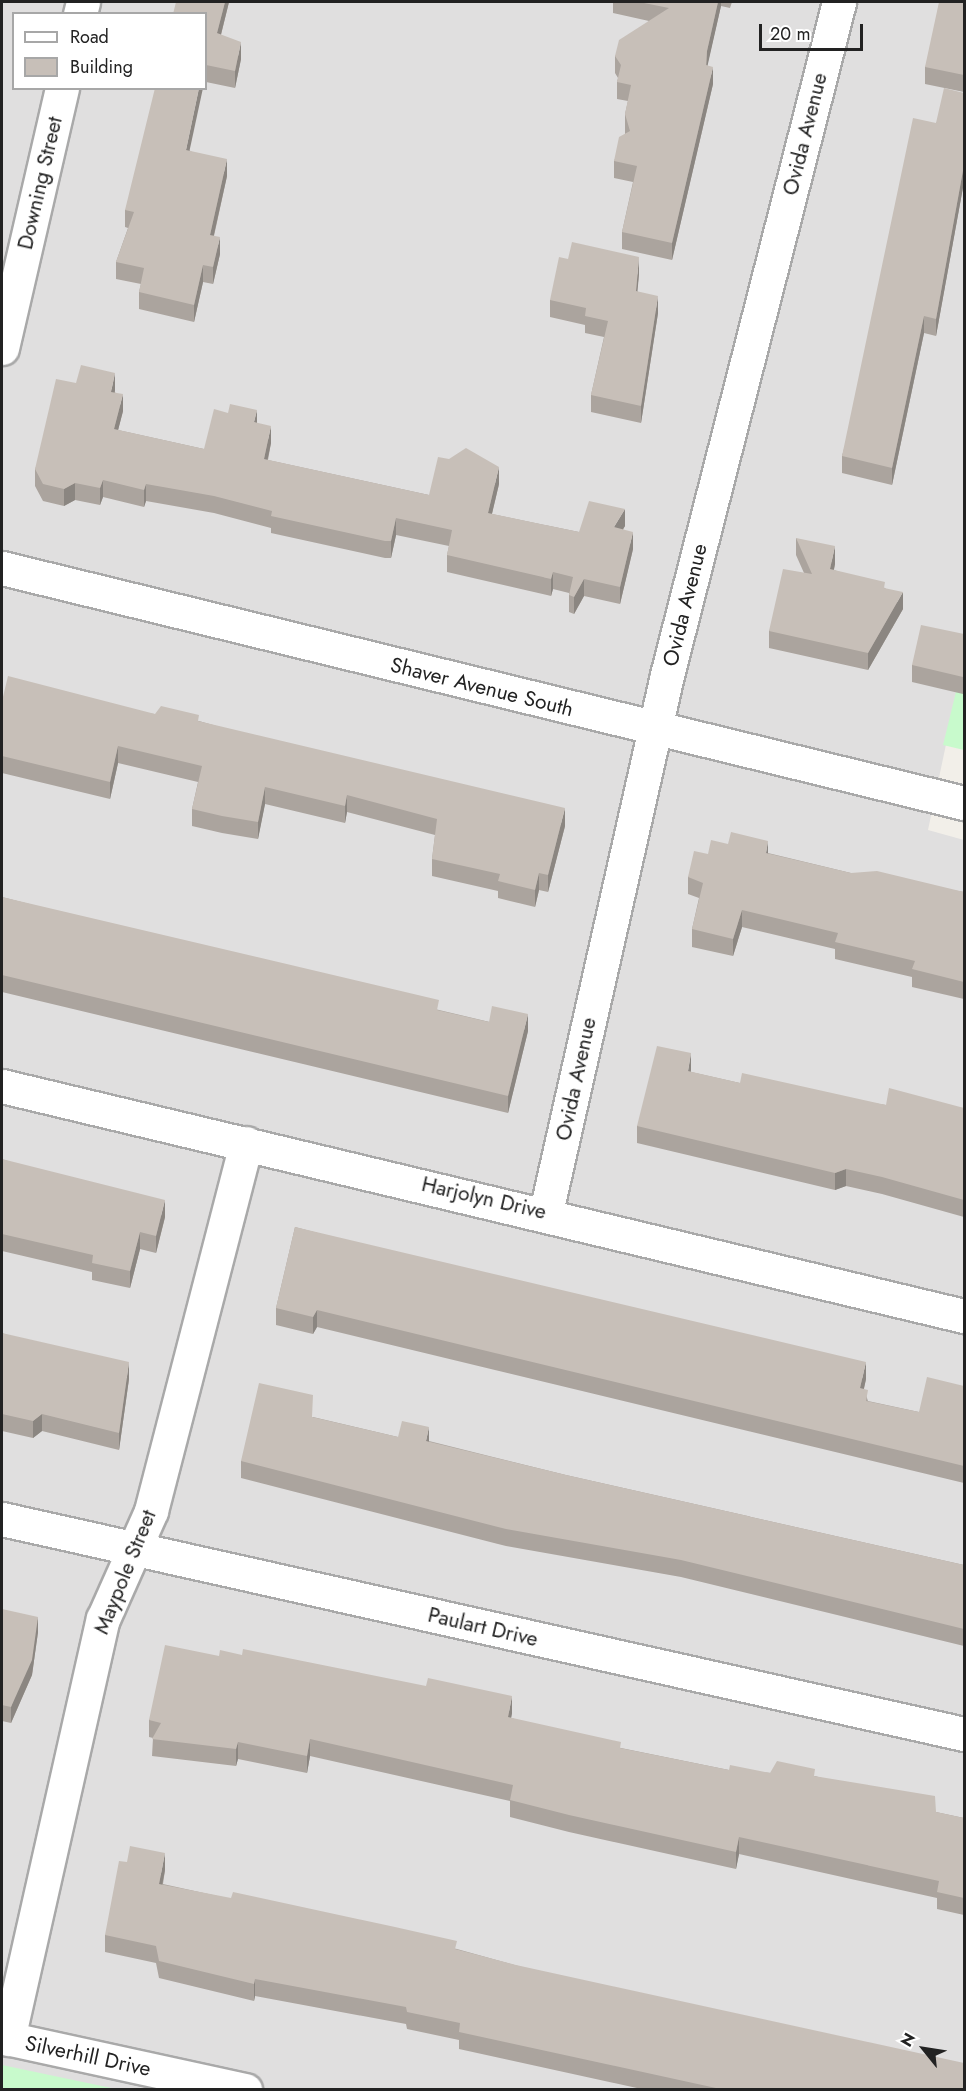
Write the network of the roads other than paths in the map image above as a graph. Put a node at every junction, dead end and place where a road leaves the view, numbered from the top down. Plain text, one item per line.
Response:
1 (839, 2) edge
2 (62, 90) edge
3 (2, 348) edge
4 (2, 568) edge
5 (653, 730) junction
6 (964, 803) edge
7 (2, 1086) edge
8 (246, 1143) junction
9 (546, 1212) junction
10 (964, 1316) edge
11 (2, 1519) edge
12 (134, 1549) junction
13 (964, 1734) edge
14 (5, 2038) edge
15 (245, 2090) edge

1 - 5 street, Ovida Avenue
2 - 3 street, Downing Street
4 - 5 street, Shaver Avenue South
5 - 6 street, Shaver Avenue South
5 - 9 street, Ovida Avenue
7 - 8 street, Harjolyn Drive
8 - 9 street, Harjolyn Drive
8 - 12 street, Maypole Street
9 - 10 street, Harjolyn Drive
11 - 12 street, Paulart Drive
12 - 13 street, Paulart Drive
12 - 14 street, Maypole Street
14 - 15 street, Silverhill Drive

